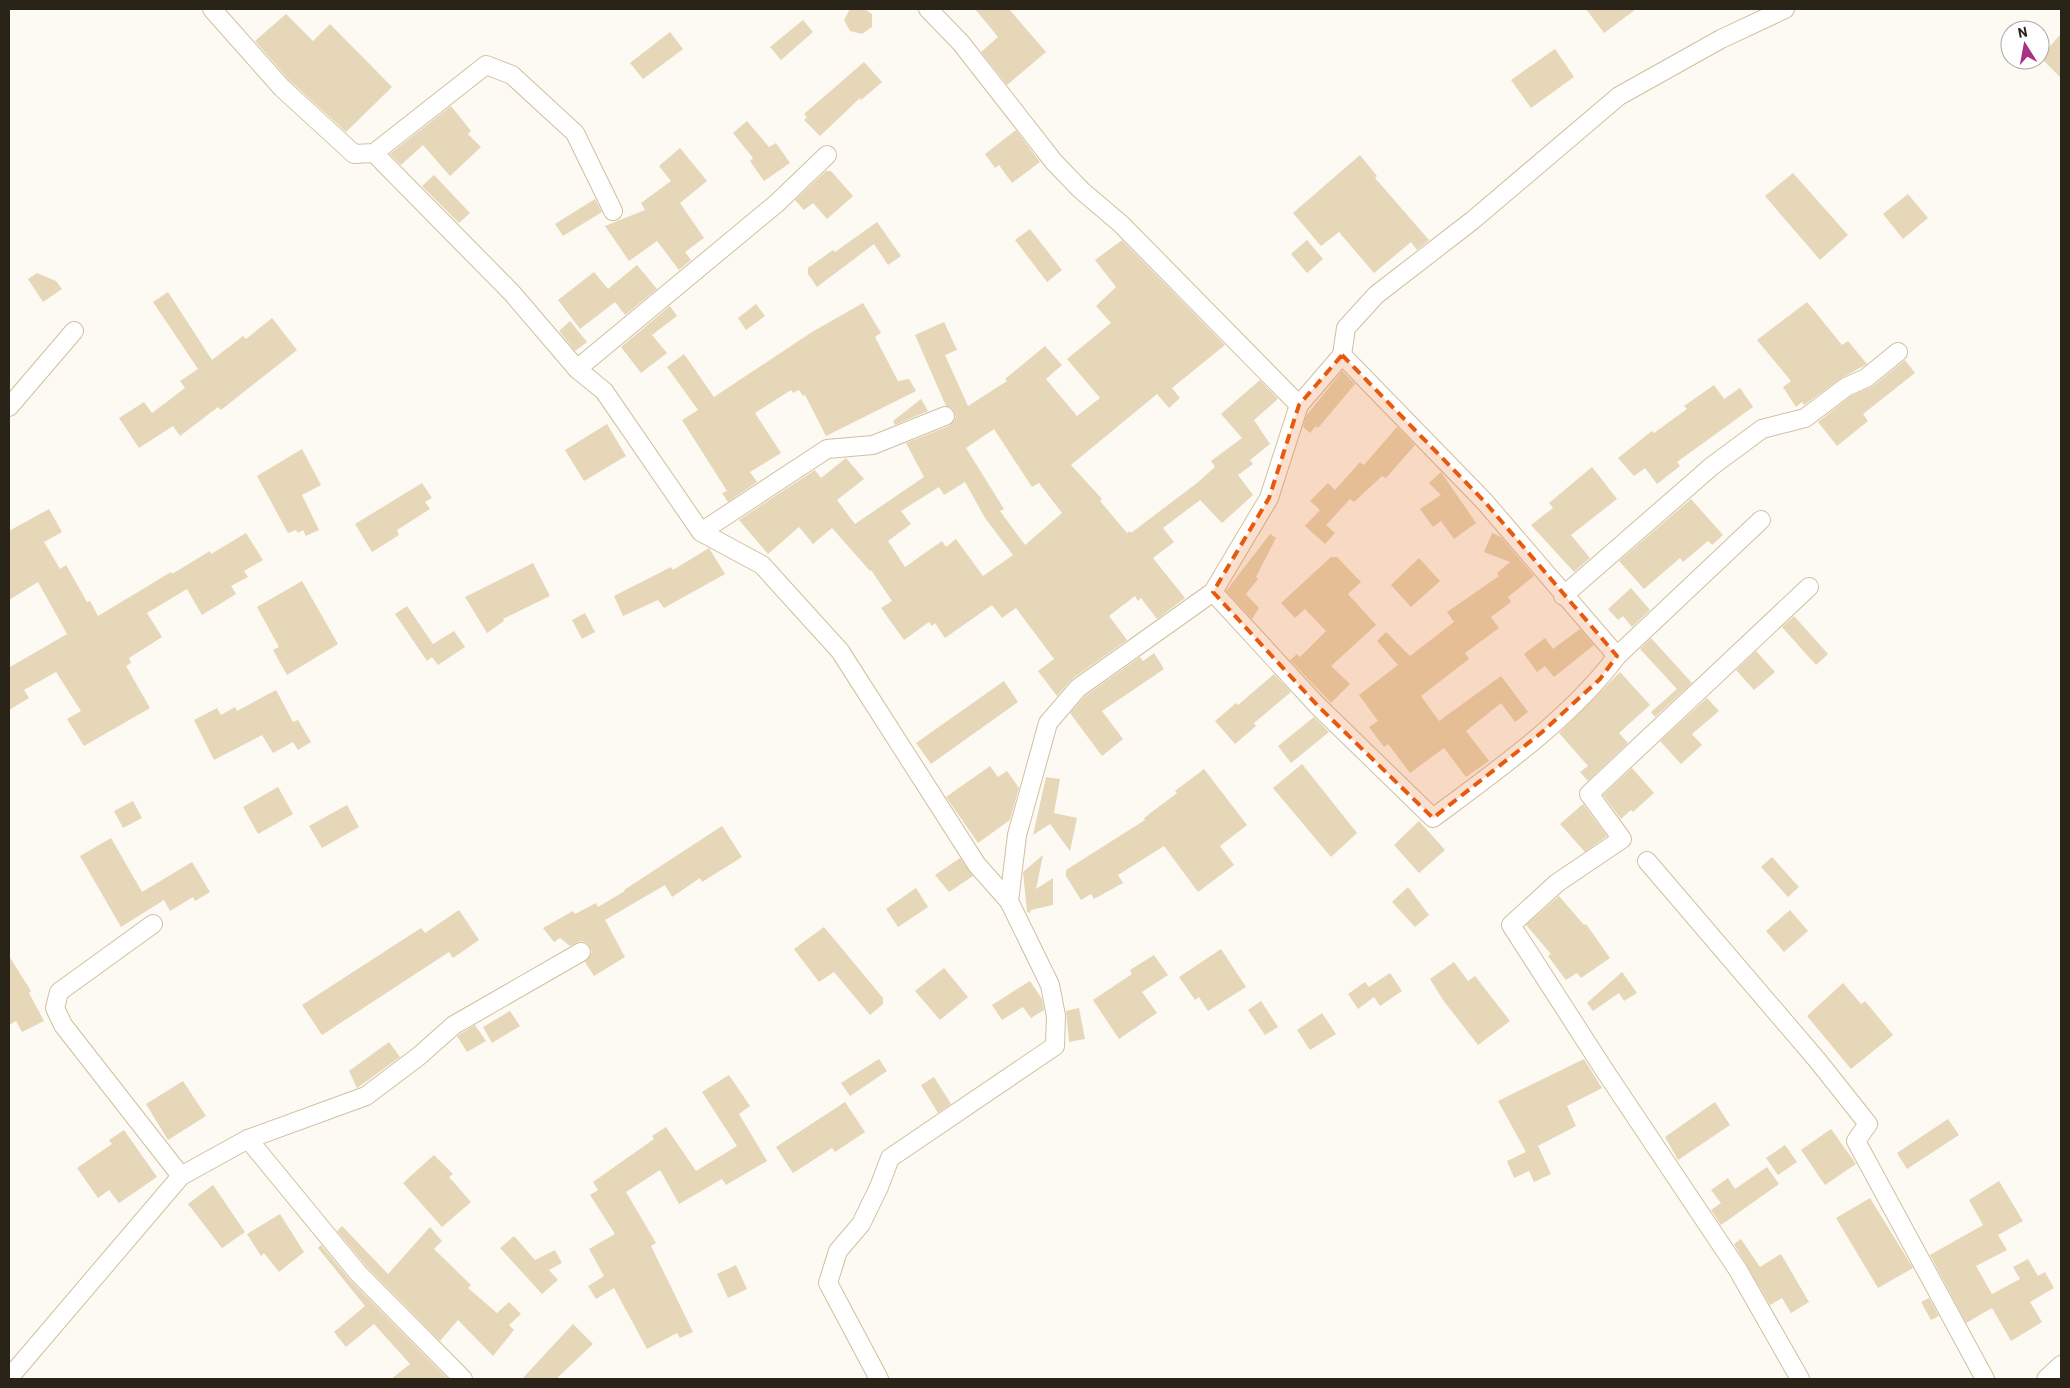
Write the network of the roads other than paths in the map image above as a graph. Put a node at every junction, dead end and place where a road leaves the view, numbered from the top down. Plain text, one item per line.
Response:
1 (212, 9) edge
2 (928, 9) edge
3 (1785, 9) edge
4 (374, 153) junction
5 (827, 155) dead end
6 (613, 211) dead end
7 (74, 331) dead end
8 (1898, 352) dead end
9 (1342, 356) junction
10 (576, 369) junction
11 (1299, 405) junction
12 (9, 407) edge
13 (945, 416) dead end
14 (1762, 520) dead end
15 (701, 532) junction
16 (1808, 587) dead end
17 (1214, 592) junction
18 (1563, 596) junction
19 (1617, 656) junction
20 (1647, 861) dead end
21 (1009, 901) junction
22 (153, 924) dead end
23 (581, 952) dead end
24 (248, 1139) junction
25 (181, 1176) junction
26 (2061, 1365) edge
27 (9, 1378) edge
28 (463, 1379) edge
29 (879, 1379) edge
30 (1800, 1379) edge
31 (1985, 1379) edge
32 (2046, 1379) edge

1 - 4 street
2 - 11 street
3 - 9 street
4 - 6 street
4 - 10 street
5 - 10 street
7 - 12 street
8 - 18 street
9 - 11 street
9 - 18 street
10 - 15 street
11 - 17 street
13 - 15 street
14 - 19 street
15 - 21 street
16 - 30 street
17 - 19 street
17 - 21 street
18 - 19 street
20 - 31 street
21 - 29 street
22 - 25 street
23 - 24 street
24 - 25 street
24 - 28 street
25 - 27 street
26 - 32 street

